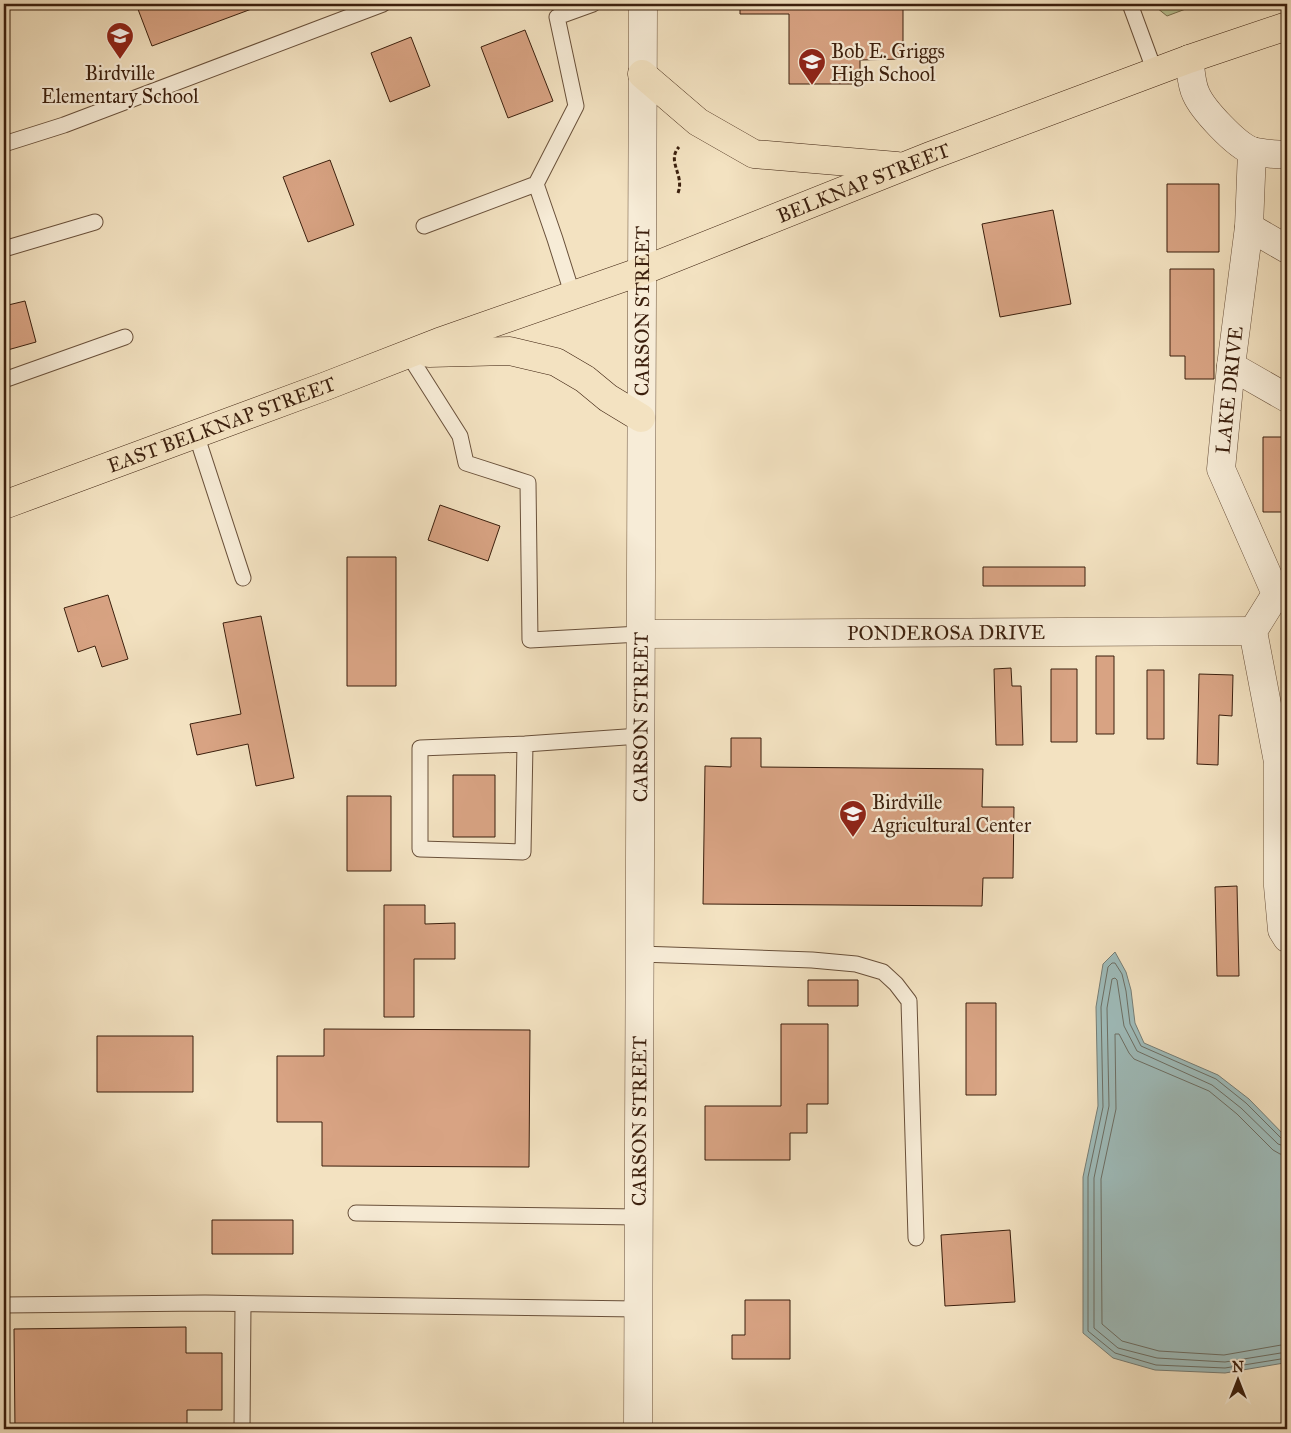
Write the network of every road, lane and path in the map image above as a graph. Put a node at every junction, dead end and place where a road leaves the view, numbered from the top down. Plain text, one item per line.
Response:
1 (383, 4) edge
2 (593, 4) edge
3 (643, 4) edge
4 (1130, 4) edge
5 (1287, 26) edge
6 (1188, 59) junction
7 (1155, 72) junction
8 (642, 74) junction
9 (4, 144) edge
10 (679, 147) dead end
11 (1252, 151) junction
12 (1287, 154) edge
13 (901, 167) junction
14 (536, 184) junction
15 (678, 193) dead end
16 (95, 222) dead end
17 (424, 226) dead end
18 (1249, 227) junction
19 (4, 249) edge
20 (1287, 249) edge
21 (642, 271) junction
22 (573, 296) junction
23 (124, 337) dead end
24 (439, 342) joint
25 (408, 354) junction
26 (1231, 366) junction
27 (4, 380) edge
28 (1287, 398) edge
29 (641, 418) junction
30 (196, 434) junction
31 (4, 506) edge
32 (243, 578) dead end
33 (1283, 596) edge
34 (1253, 631) junction
35 (640, 634) junction
36 (640, 736) junction
37 (526, 744) junction
38 (1287, 938) edge
39 (640, 954) junction
40 (356, 1213) dead end
41 (639, 1217) junction
42 (916, 1238) dead end
43 (244, 1304) junction
44 (4, 1305) edge
45 (638, 1309) junction
46 (242, 1429) edge
47 (638, 1429) edge

1 - 9 lane
2 - 14 lane
3 - 8 street, CARSON STREET
4 - 7 lane
5 - 6 main road, BELKNAP STREET
6 - 7 main road, BELKNAP STREET
6 - 11 street
7 - 13 main road, BELKNAP STREET
8 - 13 main road
8 - 21 street, CARSON STREET
10 - 15 path
11 - 12 street
11 - 18 street, LAKE DRIVE
13 - 21 main road, BELKNAP STREET
14 - 17 lane
14 - 22 lane
16 - 19 lane
18 - 20 street
18 - 26 street, LAKE DRIVE
21 - 22 main road, BELKNAP STREET
21 - 29 street, CARSON STREET
22 - 24 main road, BELKNAP STREET
23 - 27 lane
24 - 25 main road, EAST BELKNAP STREET
25 - 29 main road
25 - 30 main road, EAST BELKNAP STREET
25 - 35 lane
26 - 28 street
26 - 33 street, LAKE DRIVE
29 - 35 street, CARSON STREET
30 - 31 main road, EAST BELKNAP STREET
30 - 32 lane
33 - 34 street, LAKE DRIVE
34 - 35 street, PONDEROSA DRIVE
34 - 38 street
35 - 36 street, CARSON STREET
36 - 37 lane
36 - 39 street, CARSON STREET
37 - 37 lane
39 - 41 street, CARSON STREET
39 - 42 lane
40 - 41 lane
41 - 45 street, CARSON STREET
43 - 44 lane
43 - 45 lane
43 - 46 lane
45 - 47 street, CARSON STREET

